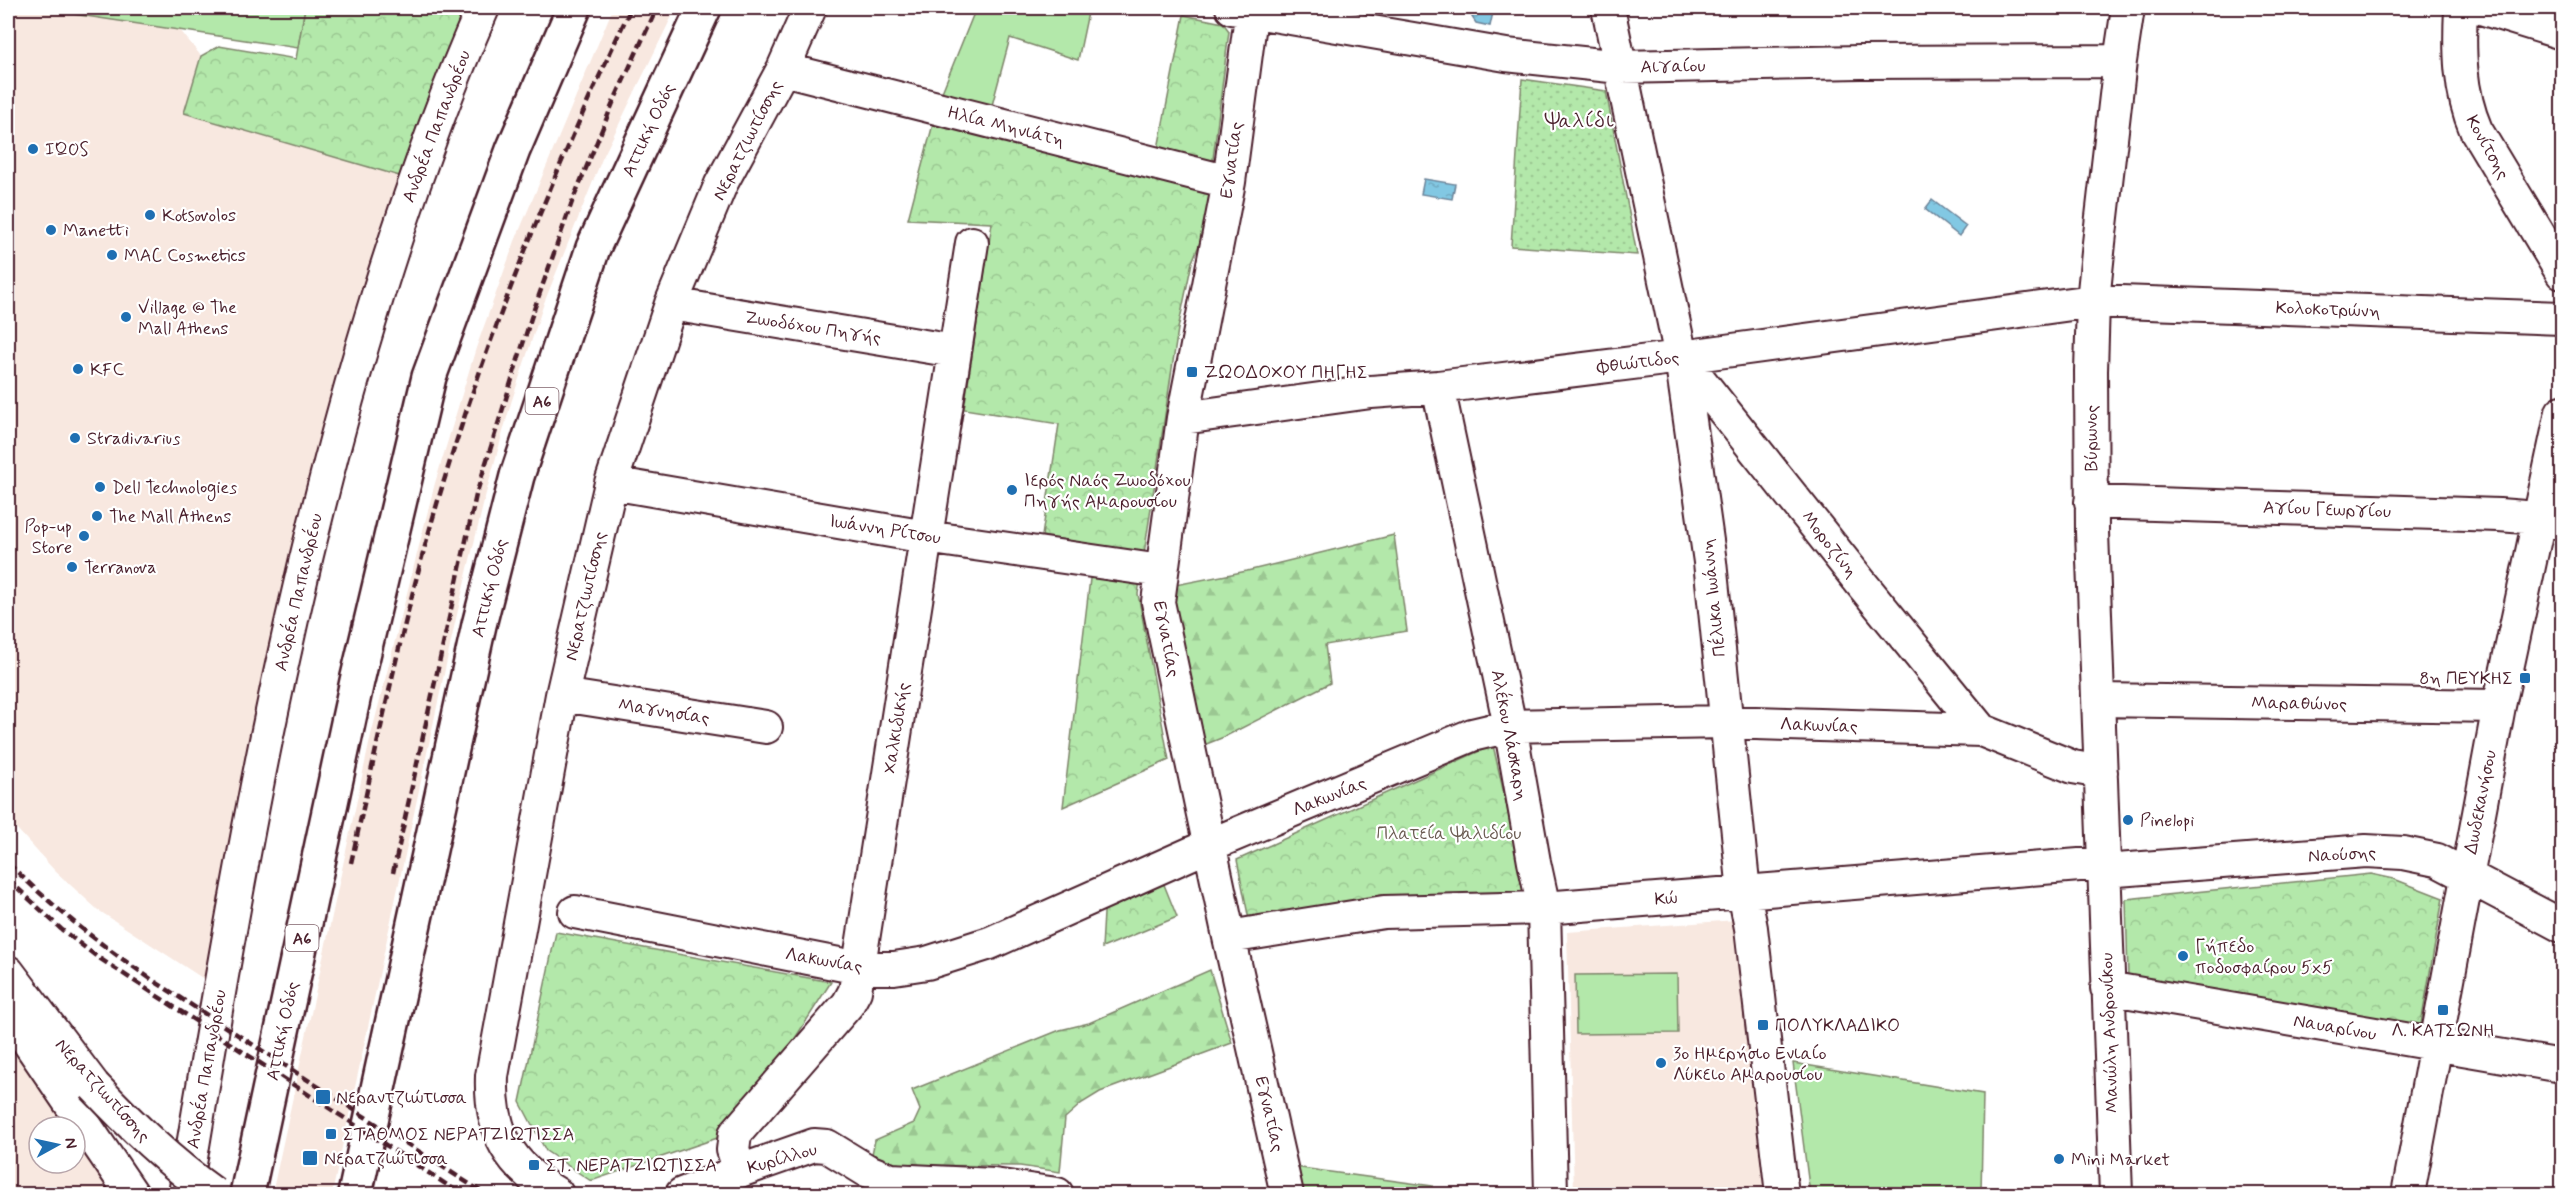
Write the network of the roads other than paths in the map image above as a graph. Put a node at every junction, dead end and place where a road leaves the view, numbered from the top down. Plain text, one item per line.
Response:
1 (483, 8) edge
2 (574, 8) edge
3 (704, 8) edge
4 (810, 8) edge
5 (1608, 8) edge
6 (2128, 8) edge
7 (2461, 8) edge
8 (2481, 8) edge
9 (1244, 9) edge
10 (2562, 33) edge
11 (2120, 61) junction
12 (1620, 68) junction
13 (783, 69) junction
14 (1229, 182) junction
15 (972, 243) dead end
16 (2562, 273) edge
17 (2093, 301) junction
18 (671, 304) junction
19 (2562, 318) edge
20 (954, 351) junction
21 (1681, 357) junction
22 (1438, 387) junction
23 (2562, 411) edge
24 (1183, 418) junction
25 (611, 483) junction
26 (2091, 502) junction
27 (2550, 520) edge
28 (926, 537) junction
29 (1161, 571) junction
30 (562, 695) junction
31 (2099, 699) junction
32 (2499, 706) junction
33 (1725, 722) junction
34 (1510, 726) junction
35 (766, 727) dead end
36 (1982, 730) junction
37 (2101, 772) junction
38 (1210, 844) junction
39 (2104, 867) junction
40 (2466, 876) junction
41 (1744, 892) junction
42 (1544, 908) junction
43 (575, 912) dead end
44 (2562, 926) edge
45 (1229, 937) junction
46 (859, 968) junction
47 (8, 972) edge
48 (2107, 988) junction
49 (8, 1012) edge
50 (2437, 1044) junction
51 (2562, 1066) edge
52 (740, 1171) junction
53 (132, 1194) edge
54 (185, 1194) edge
55 (214, 1194) edge
56 (247, 1194) edge
57 (355, 1194) edge
58 (557, 1194) edge
59 (681, 1194) edge
60 (1057, 1194) edge
61 (1287, 1194) edge
62 (1551, 1194) edge
63 (1782, 1194) edge
64 (2116, 1194) edge
65 (2408, 1194) edge

1 - 54 street, Ανδρέα Παπανδρέου
2 - 56 highway, Αττική Οδός / Α6
3 - 57 highway, Αττική Οδός / Α6
4 - 13 street, Νερατζιωτίσσης
5 - 12 street, Πέλικα Ιωάννη
6 - 11 street, Βύρωνος
7 - 16 street, Κονίτσης
8 - 10 street
9 - 12 street, Αιγαίου
9 - 14 street, Εγνατίας
11 - 12 street, Αιγαίου
11 - 17 street, Βύρωνος
12 - 21 street, Πέλικα Ιωάννη
13 - 14 street, Ηλία Μηνιάτη
13 - 18 street, Νερατζιωτίσσης
14 - 24 street, Εγνατίας
15 - 20 street, Χαλκιδικής
17 - 19 street, Κολοκοτρώνη
17 - 21 street, Φθιώτιδος
17 - 26 street, Βύρωνος
18 - 20 street, Ζωοδόχου Πηγής
18 - 25 street, Νερατζιωτίσσης
20 - 28 street, Χαλκιδικής
21 - 22 street, Φθιώτιδος
21 - 33 street, Πέλικα Ιωάννη
21 - 36 street, Μοροζίνη
22 - 24 street, Φθιώτιδος
22 - 34 street, Αλέκου Λάσκαρη
23 - 27 street, Δωδεκανήσου
24 - 29 street, Εγνατίας
25 - 28 street, Ιωάννη Ρίτσου
25 - 30 street, Νερατζιωτίσσης
26 - 27 street, Αγίου Γεωργίου
26 - 31 street, Βύρωνος
27 - 32 street, Δωδεκανήσου
28 - 29 street, Ιωάννη Ρίτσου
28 - 46 street, Χαλκιδικής
29 - 38 street, Εγνατίας
30 - 35 street, Μαγνησίας
30 - 58 street, Νερατζιωτίσσης
31 - 32 street, Μαραθώνος
31 - 37 street, Βύρωνος
32 - 40 street, Δωδεκανήσου
33 - 34 street, Λακωνίας
33 - 36 street, Λακωνίας
33 - 41 street, Πέλικα Ιωάννη
34 - 38 street, Λακωνίας
34 - 42 street, Αλέκου Λάσκαρη
36 - 37 street, Λακωνίας
37 - 39 street, Βύρωνος
38 - 45 street, Εγνατίας
38 - 46 street, Λακωνίας
39 - 40 street, Ναούσης
39 - 41 street, Κώ
39 - 48 street, Μανώλη Ανδρονίκου
40 - 44 street, Ναούσης
40 - 50 street, Δωδεκανήσου
41 - 42 street, Κώ
41 - 63 street, Πέλικα Ιωάννη
42 - 45 street, Κώ
42 - 62 street, Αλέκου Λάσκαρη
43 - 46 street, Λακωνίας
45 - 61 street, Εγνατίας
46 - 52 street, Χαλκιδικής
47 - 55 street, Νερατζιωτίσσης, bridge
48 - 50 street, Ναυαρίνου
48 - 64 street, Μανώλη Ανδρονίκου
49 - 53 street, Νερατζιωτίσσης
50 - 51 street, Ναυαρίνου
50 - 65 street, Δωδεκανήσου
52 - 59 street, Κυρίλλου
52 - 60 street, Κυρίλλου

